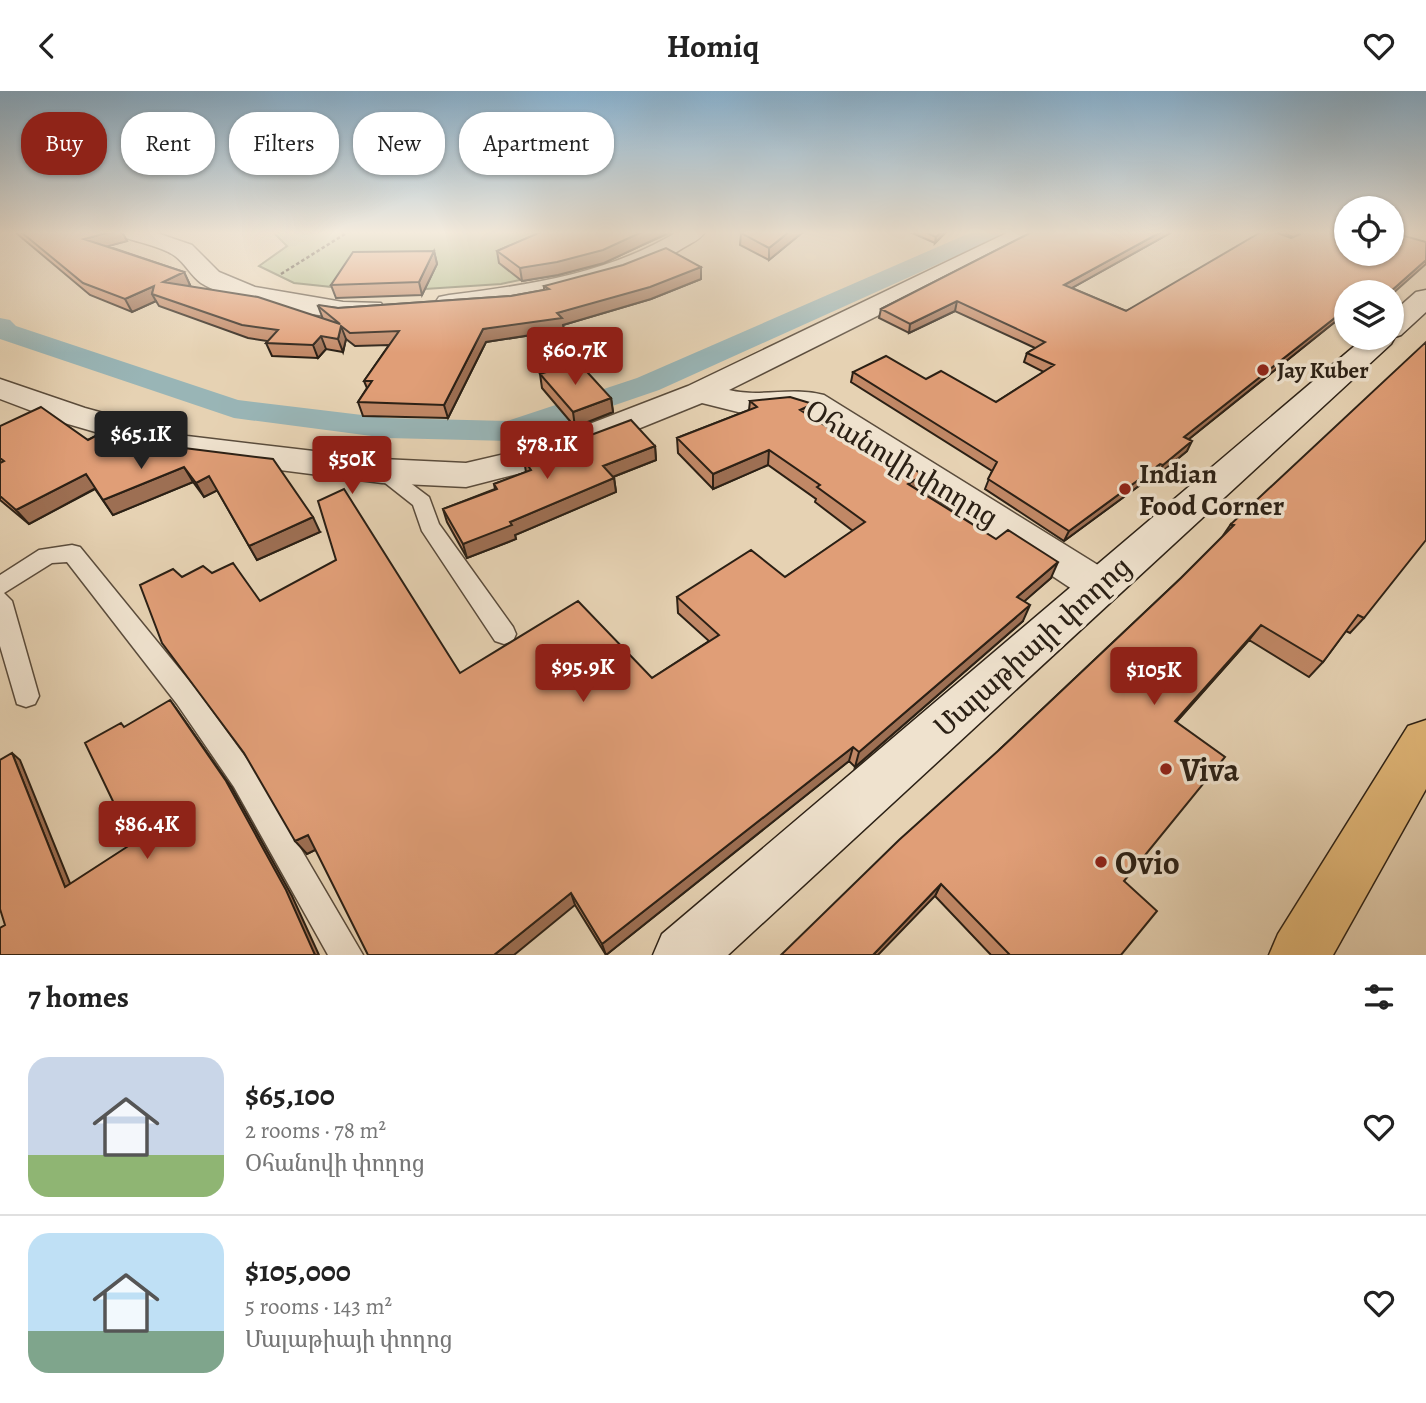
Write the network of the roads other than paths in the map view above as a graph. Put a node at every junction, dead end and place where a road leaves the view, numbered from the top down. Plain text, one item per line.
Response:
1 (204, 272) edge
2 (606, 272) edge
3 (945, 272) edge
4 (1426, 298) edge
5 (1404, 317) edge
6 (1367, 350) edge
7 (0, 388) edge
8 (699, 393) junction
9 (382, 471) junction
10 (0, 586) edge
11 (1099, 586) junction
12 (0, 601) edge
13 (503, 634) dead end
14 (26, 696) dead end
15 (1426, 742) edge
16 (346, 955) edge
17 (684, 955) edge
18 (1299, 955) edge

1 - 2 street
3 - 8 street
4 - 5 street
6 - 11 street, Մալաթիայի փողոց
7 - 9 street
8 - 9 street
8 - 11 street, Օհանովի փողոց
9 - 13 lane
10 - 16 lane
11 - 17 street, Մալաթիայի փողոց
12 - 14 lane
15 - 18 main road

